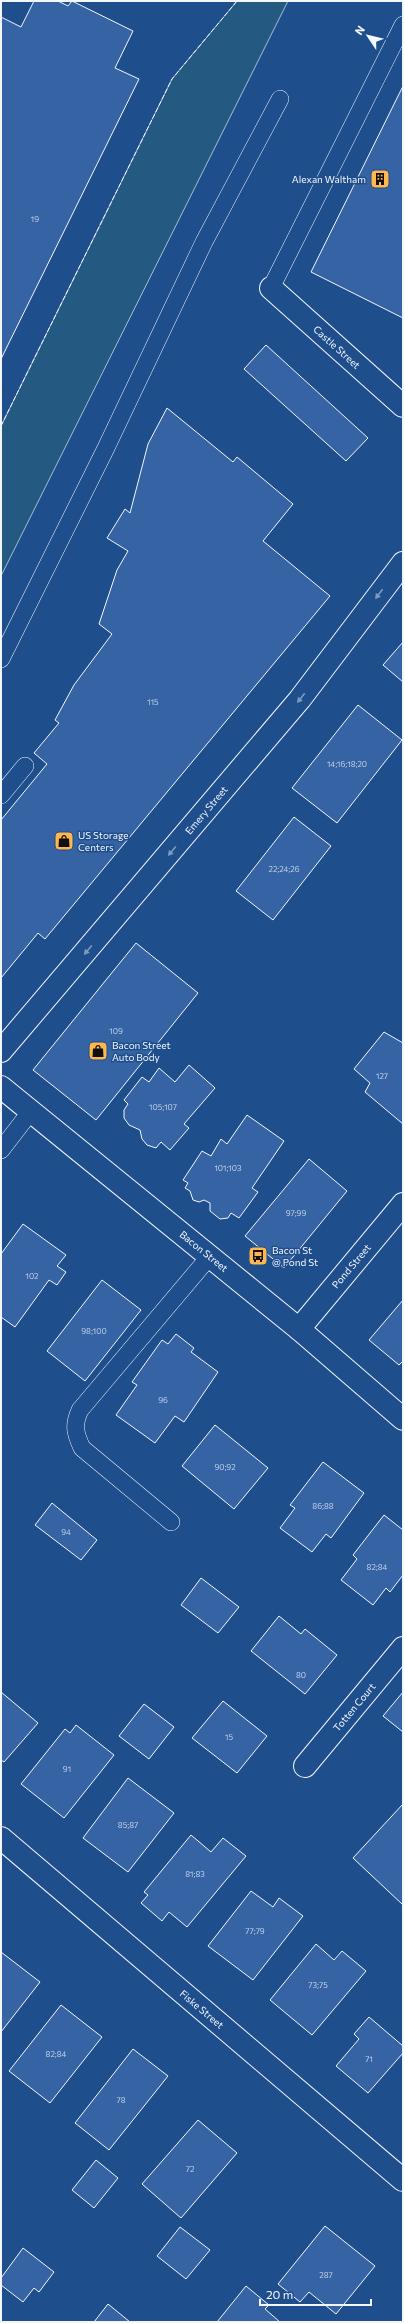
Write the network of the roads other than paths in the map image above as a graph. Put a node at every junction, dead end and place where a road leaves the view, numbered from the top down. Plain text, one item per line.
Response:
1 (403, 25) edge
2 (280, 98) dead end
3 (271, 288) joint
4 (403, 406) edge
5 (403, 563) edge
6 (1, 659) edge
7 (25, 766) dead end
8 (1, 795) edge
9 (1, 1051) edge
10 (1, 1087) edge
11 (31, 1111) junction
12 (1, 1150) edge
13 (403, 1204) edge
14 (210, 1256) junction
15 (299, 1329) junction
16 (403, 1419) edge
17 (171, 1522) dead end
18 (403, 1648) edge
19 (305, 1766) dead end
20 (1, 1838) edge
21 (403, 2180) edge

1 - 3 lane
2 - 6 lane
3 - 4 street, Castle Street
5 -> 9 street, Emery Street
7 - 8 lane
10 - 11 street, Bacon Street
11 - 12 lane
11 - 14 street, Bacon Street
13 - 15 street, Pond Street
14 - 15 street, Bacon Street
14 - 17 lane
15 - 16 street, Bacon Street
18 - 19 street, Totten Court
20 - 21 street, Fiske Street

